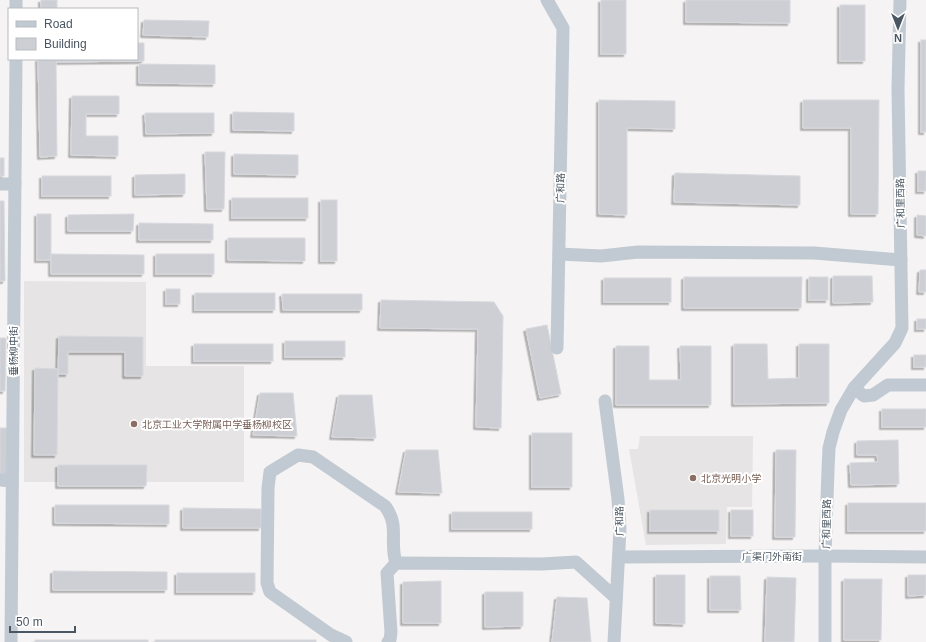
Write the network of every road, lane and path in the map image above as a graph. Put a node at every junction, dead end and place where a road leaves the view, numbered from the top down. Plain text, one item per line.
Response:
1 (547, 0) edge
2 (900, 0) edge
3 (16, 60) edge
4 (0, 184) edge
5 (15, 184) junction
6 (559, 254) junction
7 (901, 260) junction
8 (557, 348) dead end
9 (926, 385) edge
10 (854, 388) junction
11 (605, 401) dead end
12 (6, 481) edge
13 (826, 556) junction
14 (619, 557) junction
15 (926, 557) edge
16 (396, 563) junction
17 (616, 598) junction
18 (6, 610) edge
19 (11, 642) edge
20 (346, 642) edge
21 (388, 642) edge
22 (614, 642) edge
23 (826, 642) edge

1 - 6 street, 广和路
2 - 7 street, 广和里西路
3 - 5 street, 垂杨柳中街
4 - 5 street
5 - 12 street, 垂杨柳中街
6 - 7 street
6 - 8 street, 广和路
7 - 10 street, 广和里西路
9 - 10 street
10 - 13 street, 广和里西路
11 - 14 street, 广和路
12 - 18 street, 垂杨柳中街
13 - 14 street, 广渠门外南街
13 - 15 street, 广渠门外南街
13 - 23 street, 广和里西路
14 - 17 street, 广和路
16 - 17 street
16 - 20 street
16 - 21 street
17 - 22 street, 广和路
18 - 19 street, 垂杨柳中街

